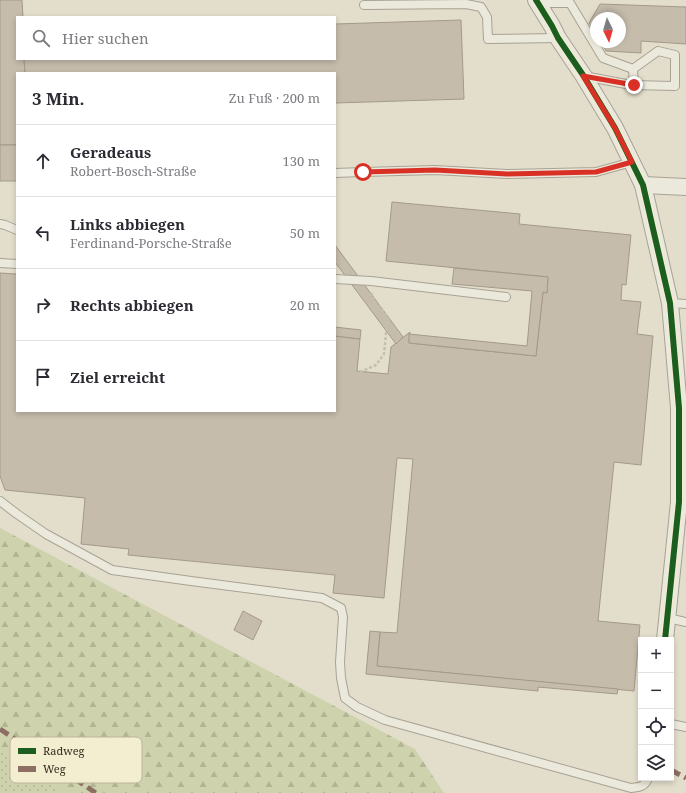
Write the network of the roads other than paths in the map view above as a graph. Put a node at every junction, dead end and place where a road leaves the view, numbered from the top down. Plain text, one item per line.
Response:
1 (537, 2) edge
2 (364, 5) dead end
3 (558, 38) junction
4 (633, 69) junction
5 (583, 76) junction
6 (634, 85) junction
7 (632, 162) junction
8 (336, 173) edge
9 (643, 185) junction
10 (686, 187) edge
11 (0, 224) edge
12 (16, 230) edge
13 (0, 264) edge
14 (16, 264) edge
15 (336, 279) edge
16 (506, 297) dead end
17 (670, 303) junction
18 (686, 304) edge
19 (0, 501) edge
20 (682, 503) edge
21 (668, 618) junction
22 (686, 622) edge
23 (665, 637) edge
24 (674, 725) edge
25 (686, 727) edge
26 (647, 781) edge

1 - 3 street
1 - 4 lane
2 - 3 lane
3 - 5 street
4 - 6 lane
4 - 6 lane
5 - 6 lane
5 - 7 street
7 - 8 lane
7 - 9 street
9 - 10 street
9 - 17 street
11 - 12 lane
13 - 14 lane
15 - 16 lane
17 - 18 lane
17 - 20 street
19 - 26 lane
20 - 21 street
21 - 22 lane
21 - 23 street
24 - 25 lane

